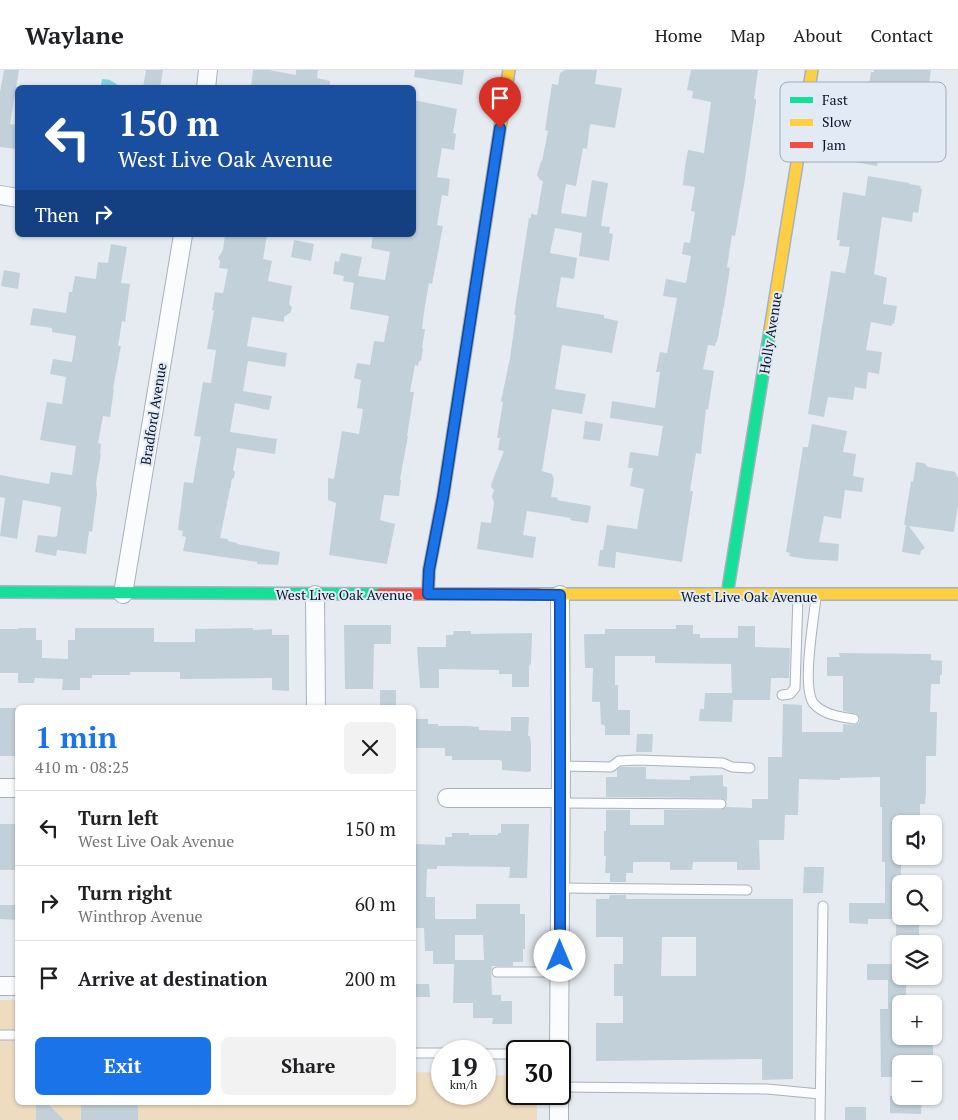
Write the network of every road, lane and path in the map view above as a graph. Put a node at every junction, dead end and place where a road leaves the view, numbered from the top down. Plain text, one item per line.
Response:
1 (208, 70) edge
2 (509, 70) edge
3 (206, 85) edge
4 (797, 162) edge
5 (0, 195) edge
6 (15, 198) edge
7 (183, 237) edge
8 (0, 592) edge
9 (124, 594) junction
10 (428, 594) junction
11 (958, 594) edge
12 (315, 595) junction
13 (560, 595) junction
14 (727, 595) junction
15 (798, 596) junction
16 (816, 596) junction
17 (782, 695) dead end
18 (316, 705) edge
19 (854, 719) dead end
20 (561, 766) junction
21 (750, 768) dead end
22 (0, 788) edge
23 (15, 788) edge
24 (447, 798) dead end
25 (561, 800) junction
26 (721, 804) dead end
27 (561, 888) junction
28 (747, 890) dead end
29 (823, 906) dead end
30 (497, 972) dead end
31 (560, 972) junction
32 (0, 986) edge
33 (15, 986) edge
34 (0, 1035) edge
35 (15, 1035) edge
36 (560, 1040) edge
37 (416, 1053) edge
38 (431, 1053) edge
39 (571, 1087) edge
40 (820, 1094) junction
41 (559, 1105) edge
42 (559, 1120) edge
43 (820, 1120) edge

1 - 3 street
2 - 10 street
4 - 14 street, Holly Avenue
5 - 6 street
7 - 9 street, Bradford Avenue
8 - 9 street, West Live Oak Avenue
9 - 12 street, West Live Oak Avenue
10 - 12 street, West Live Oak Avenue
10 - 13 street, West Live Oak Avenue
11 - 16 street, West Live Oak Avenue
12 - 18 street
13 - 14 street, West Live Oak Avenue
13 - 20 street
14 - 15 street, West Live Oak Avenue
15 - 16 street, West Live Oak Avenue
15 - 17 lane
16 - 19 lane
20 - 21 lane
20 - 25 street
22 - 23 street
24 - 25 street
25 - 26 lane
25 - 27 street
27 - 28 lane
27 - 31 street
29 - 40 lane
30 - 31 lane
31 - 36 street
32 - 33 street
34 - 35 lane
37 - 38 lane
39 - 40 lane
40 - 43 lane
41 - 42 street

